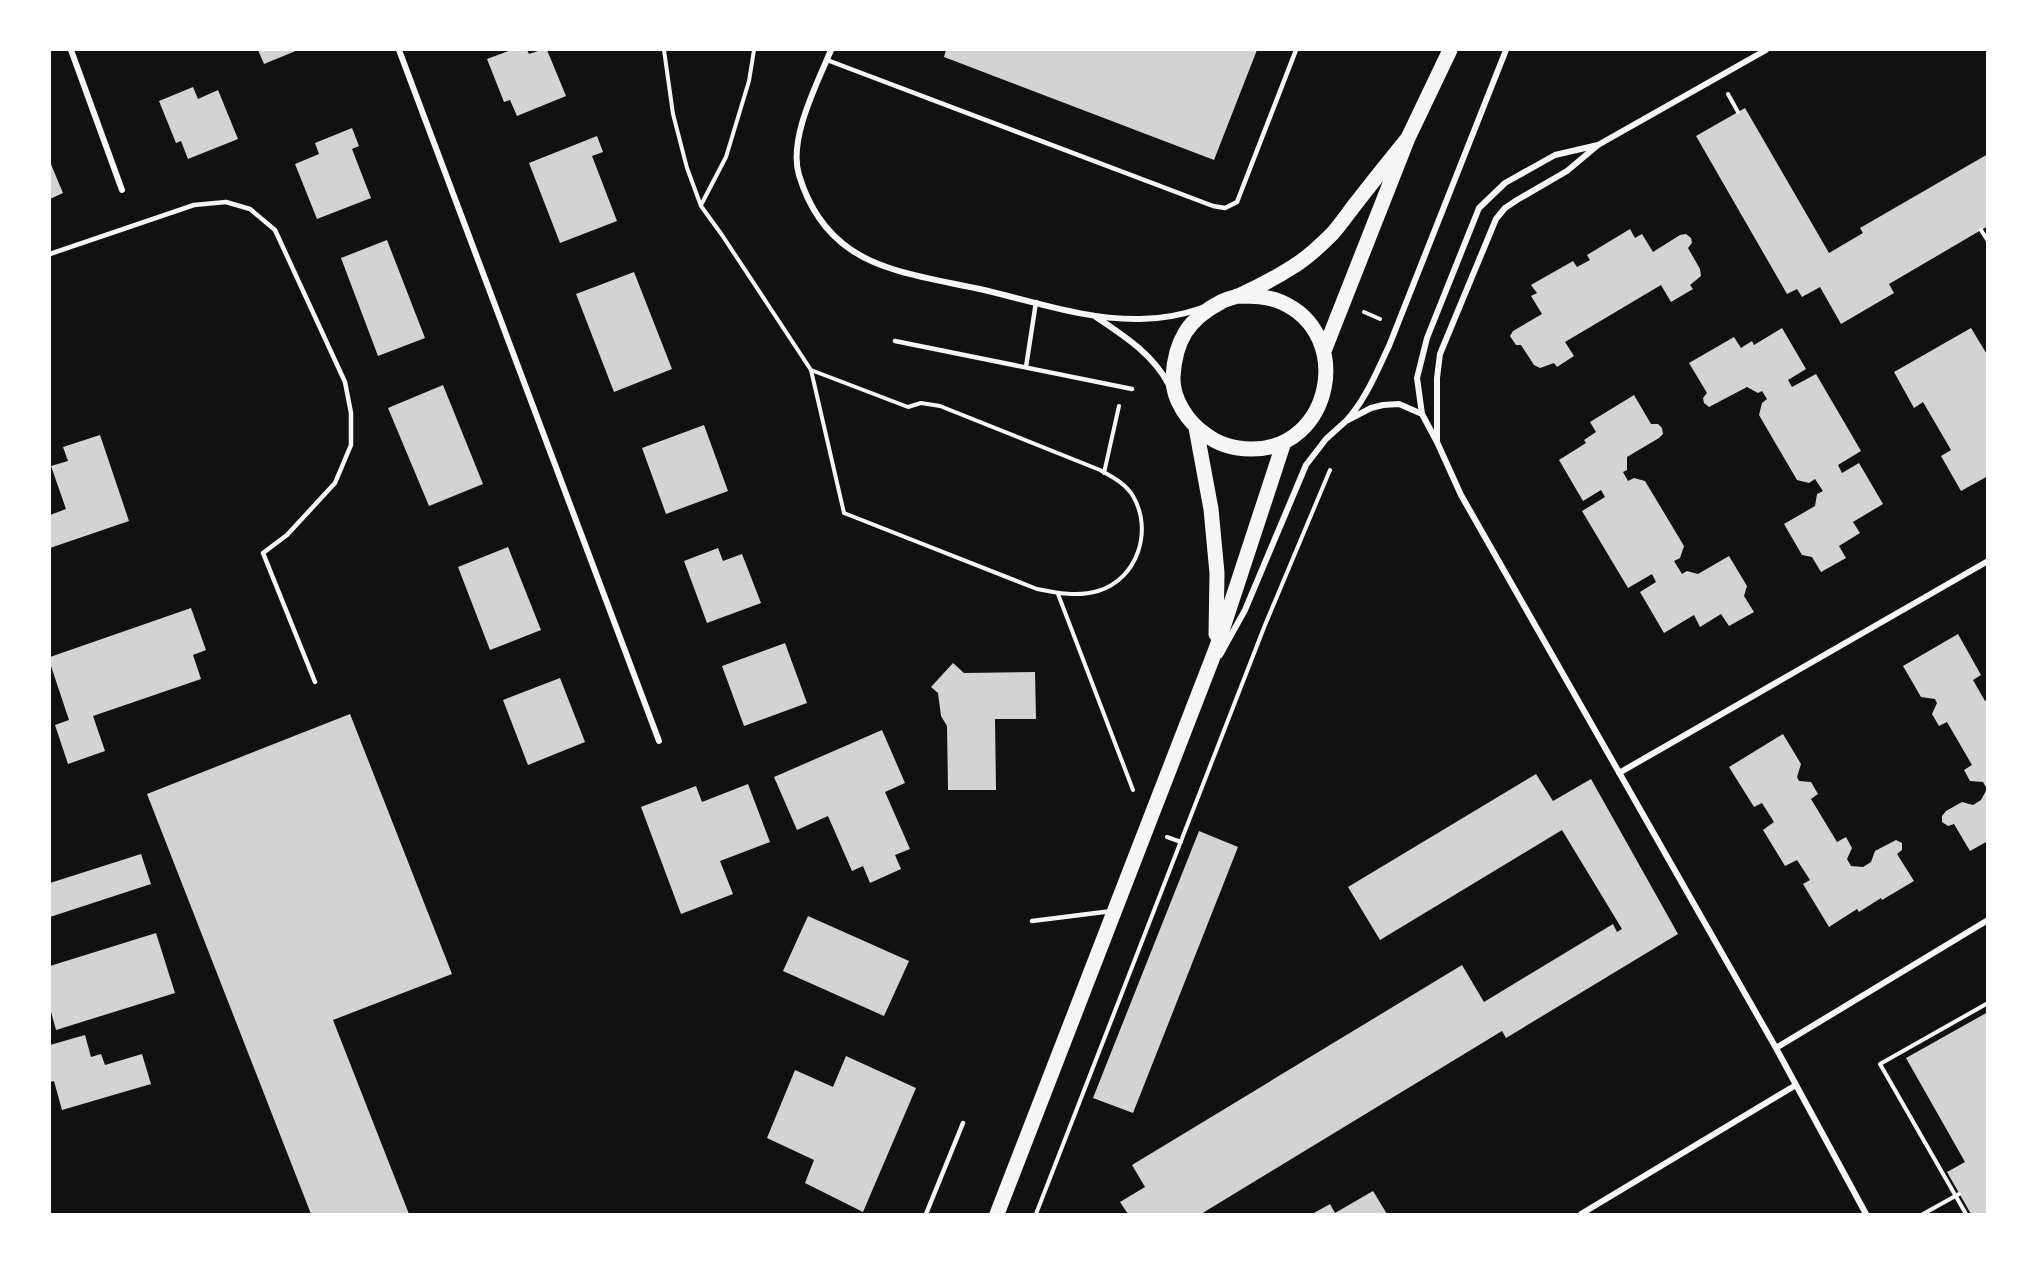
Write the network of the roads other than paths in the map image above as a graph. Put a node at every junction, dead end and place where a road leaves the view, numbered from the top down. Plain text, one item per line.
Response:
1 (71, 50) edge
2 (399, 50) edge
3 (831, 50) edge
4 (1296, 50) edge
5 (1450, 50) edge
6 (1506, 50) edge
7 (1766, 50) edge
8 (827, 60) junction
9 (1408, 138) junction
10 (1598, 145) junction
11 (122, 190) dead end
12 (50, 254) edge
13 (1230, 298) junction
14 (1036, 303) junction
15 (1096, 316) junction
16 (895, 341) dead end
17 (1324, 351) junction
18 (1026, 367) junction
19 (1132, 389) dead end
20 (1179, 405) junction
21 (1422, 414) junction
22 (1346, 421) junction
23 (1196, 428) junction
24 (1284, 442) junction
25 (1437, 442) junction
26 (1988, 561) edge
27 (1216, 649) junction
28 (315, 682) dead end
29 (1198, 696) junction
30 (659, 741) dead end
31 (1619, 773) junction
32 (1115, 910) junction
33 (1988, 920) edge
34 (1032, 921) dead end
35 (1776, 1048) junction
36 (1796, 1085) junction
37 (963, 1123) dead end
38 (926, 1215) edge
39 (997, 1215) edge
40 (1581, 1215) edge
41 (1866, 1215) edge

1 - 11 street
2 - 30 street
3 - 8 street
4 - 8 lane
5 - 9 main road
6 - 22 street
7 - 10 street
8 - 14 street
9 - 13 main road
9 - 17 main road
10 - 21 street
10 - 25 street
12 - 28 lane
13 - 15 street
13 - 17 main road
13 - 20 main road
14 - 15 street
14 - 18 lane
15 - 20 street
16 - 18 lane
17 - 24 main road
18 - 19 lane
20 - 23 main road
21 - 22 street
21 - 25 street
22 - 29 street
23 - 24 main road
23 - 27 main road
24 - 27 main road
25 - 31 street
26 - 31 street
27 - 29 main road
29 - 32 main road
31 - 35 street
32 - 34 lane
32 - 39 main road
33 - 35 street
35 - 36 street
36 - 40 street
36 - 41 street
37 - 38 lane

